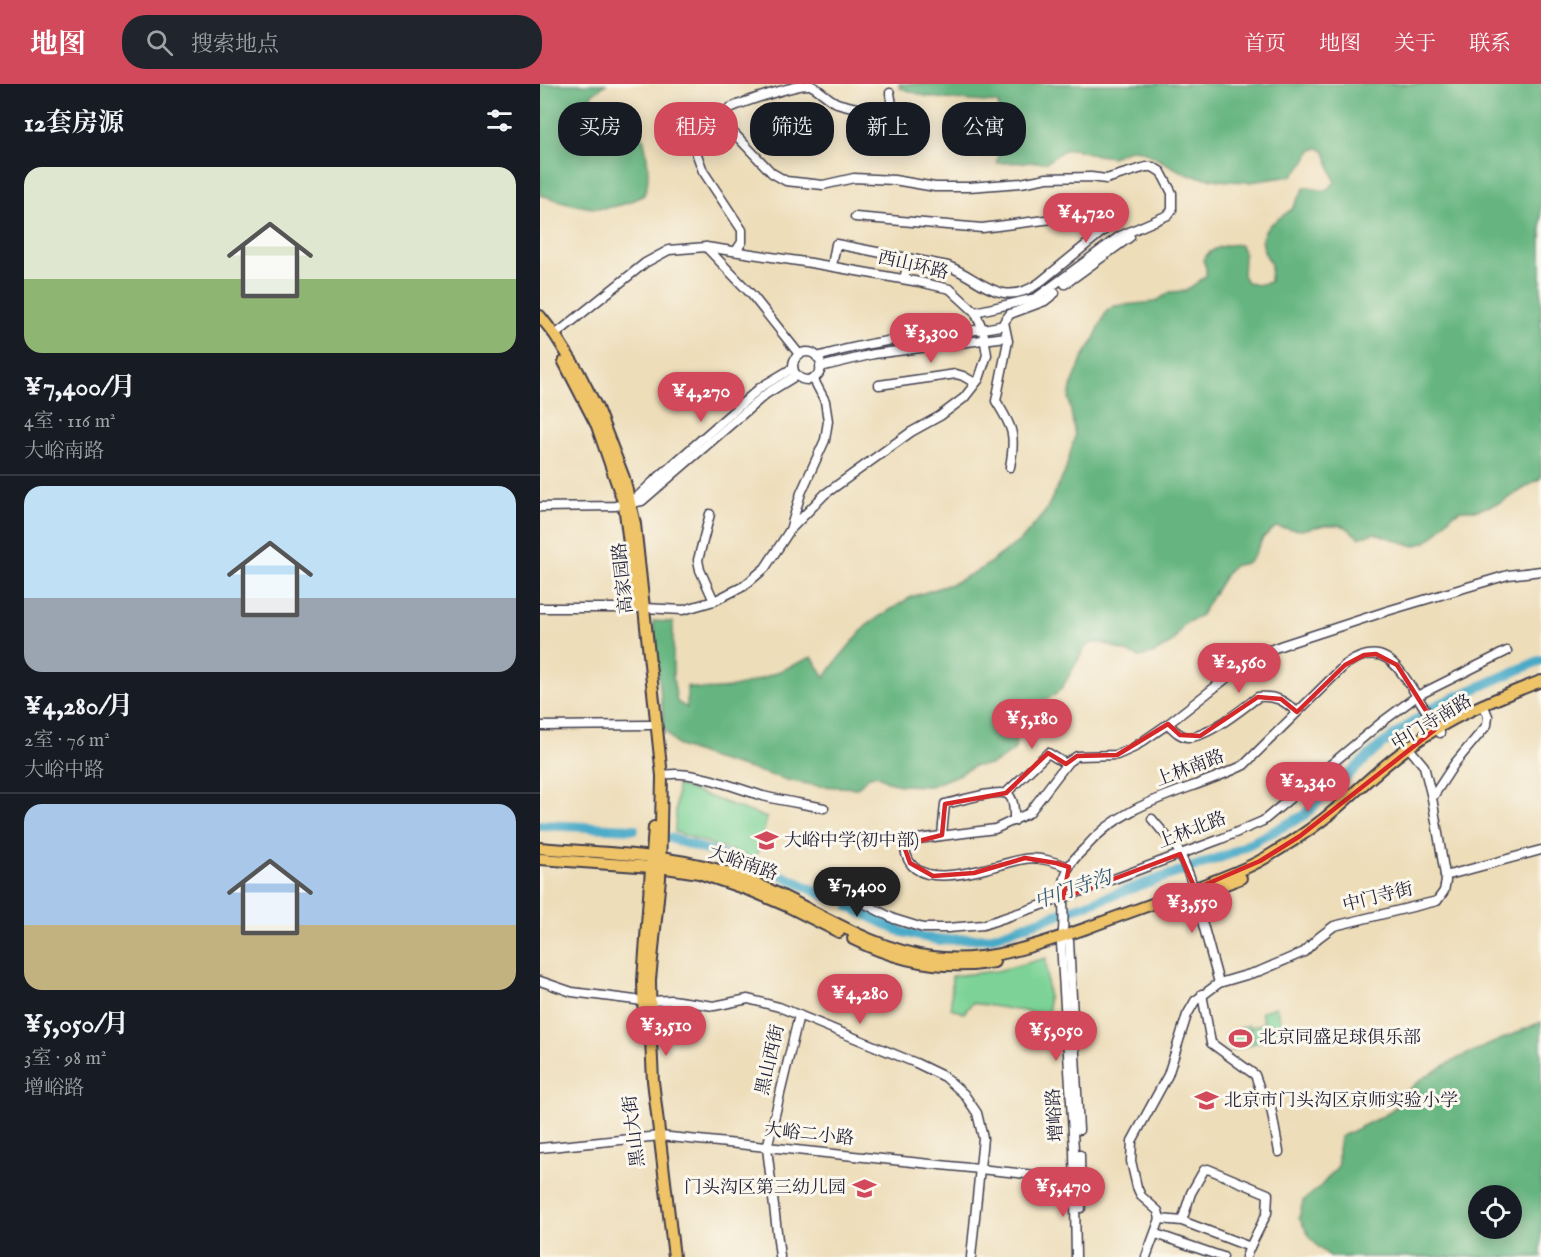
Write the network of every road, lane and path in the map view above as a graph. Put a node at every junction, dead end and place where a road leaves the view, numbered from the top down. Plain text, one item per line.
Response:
1 (810, 84) edge
2 (780, 87) edge
3 (890, 93) dead end
4 (697, 156) edge
5 (855, 217) dead end
6 (1130, 237) dead end
7 (706, 246) junction
8 (736, 251) junction
9 (909, 259) junction
10 (832, 266) junction
11 (904, 279) junction
12 (975, 312) junction
13 (540, 316) edge
14 (1004, 325) junction
15 (540, 328) edge
16 (983, 330) junction
17 (555, 336) junction
18 (1006, 337) junction
19 (984, 340) junction
20 (799, 354) junction
21 (817, 357) junction
22 (820, 367) junction
23 (795, 372) junction
24 (813, 378) junction
25 (975, 384) junction
26 (879, 385) dead end
27 (1011, 467) dead end
28 (628, 503) junction
29 (540, 507) edge
30 (710, 514) dead end
31 (790, 530) junction
32 (1541, 571) edge
33 (714, 601) junction
34 (540, 608) edge
35 (641, 608) junction
36 (1507, 651) dead end
37 (1541, 681) edge
38 (1541, 687) edge
39 (1417, 696) junction
40 (1485, 707) junction
41 (1297, 712) junction
42 (1168, 724) junction
43 (650, 725) junction
44 (540, 726) edge
45 (1437, 727) junction
46 (1410, 750) junction
47 (1066, 765) junction
48 (662, 776) junction
49 (1006, 794) junction
50 (1432, 798) junction
51 (824, 808) dead end
52 (1152, 819) dead end
53 (1014, 821) junction
54 (942, 835) junction
55 (540, 848) edge
56 (1541, 850) edge
57 (1180, 854) junction
58 (540, 860) edge
59 (656, 862) junction
60 (1069, 867) junction
61 (1445, 876) junction
62 (1195, 892) junction
63 (850, 896) dead end
64 (1063, 902) junction
65 (1065, 940) junction
66 (540, 981) edge
67 (1219, 983) junction
68 (1202, 994) junction
69 (646, 1001) junction
70 (799, 1015) junction
71 (657, 1136) junction
72 (540, 1148) edge
73 (767, 1148) junction
74 (1279, 1152) dead end
75 (981, 1169) junction
76 (1075, 1179) junction
77 (1160, 1219) junction
78 (1182, 1221) junction
79 (1156, 1234) junction
80 (1250, 1246) junction
81 (668, 1257) edge
82 (674, 1257) edge
83 (780, 1257) edge
84 (971, 1257) edge
85 (1076, 1257) edge
86 (1082, 1257) edge
87 (1146, 1257) edge
88 (1223, 1257) edge
89 (1246, 1257) edge

1 - 2 street
1 - 3 street
2 - 12 street
4 - 8 street
5 - 9 street
6 - 14 street
7 - 8 street, 西山环路
7 - 17 street, 西山环路
7 - 20 street
8 - 10 street, 西山环路
9 - 10 street
9 - 11 street
10 - 11 street, 西山环路
11 - 12 street, 西山环路
12 - 16 street, 西山环路
13 - 17 main road, 高家园路
14 - 16 street
14 - 18 street
15 - 28 main road, 高家园路
16 - 19 street, 西山环路
16 - 21 street
17 - 28 main road, 高家园路
18 - 19 street
18 - 27 street
19 - 22 street
19 - 25 street, 西山环路
20 - 21 street
20 - 23 street
21 - 22 street
22 - 24 street
23 - 24 street
23 - 28 street
24 - 31 street
25 - 26 street
25 - 31 street, 西山环路
28 - 29 street
28 - 35 main road, 高家园路
30 - 33 street
31 - 33 street, 西山环路
32 - 42 street
33 - 35 street, 西山环路
34 - 35 street, 西山环路
35 - 43 main road, 高家园路
35 - 48 main road, 高家园路
36 - 39 street, 上林北路
37 - 40 main road, 中门寺南路
38 - 40 main road, 中门寺南路
39 - 41 street, 上林南路
39 - 45 street, 上林南路
39 - 57 street, 上林北路
40 - 45 main road, 中门寺南路
40 - 50 street
41 - 42 street
41 - 60 street, 上林南路
42 - 47 street
43 - 44 street
43 - 59 main road, 高家园路
45 - 46 main road, 中门寺南路
46 - 50 street
46 - 62 main road, 中门寺南路
47 - 49 street
47 - 53 street
48 - 51 street
48 - 59 main road, 高家园路
49 - 53 street
49 - 54 street
50 - 61 street
52 - 57 street
53 - 54 street
54 - 60 street
55 - 59 main road, 大峪南路
56 - 61 street
57 - 62 street
57 - 64 street, 上林北路
58 - 59 main road, 大峪南路
59 - 65 main road, 大峪南路
59 - 69 main road, 黑山大街
60 - 64 street, 上林南路
61 - 67 street, 中门寺街
62 - 65 main road, 中门寺南路
62 - 67 street
63 - 64 street, 上林北路
64 - 65 street, 上林南路
65 - 76 street, 增峪路
65 - 86 street, 增峪路
66 - 69 street
67 - 68 street, 中门寺街
68 - 74 street
68 - 77 street, 中门寺街
69 - 70 street
69 - 71 main road, 黑山大街
70 - 73 street, 黑山西街
70 - 75 street
71 - 72 street, 大峪二小路
71 - 73 street, 大峪二小路
71 - 81 main road, 黑山大街
71 - 82 main road, 黑山大街
73 - 75 street, 大峪二小路
73 - 83 street
75 - 76 street, 大峪二小路
75 - 84 street
76 - 85 street, 增峪路
77 - 78 street
77 - 79 street
78 - 80 street
78 - 80 street
79 - 87 street
79 - 88 street
80 - 89 street

